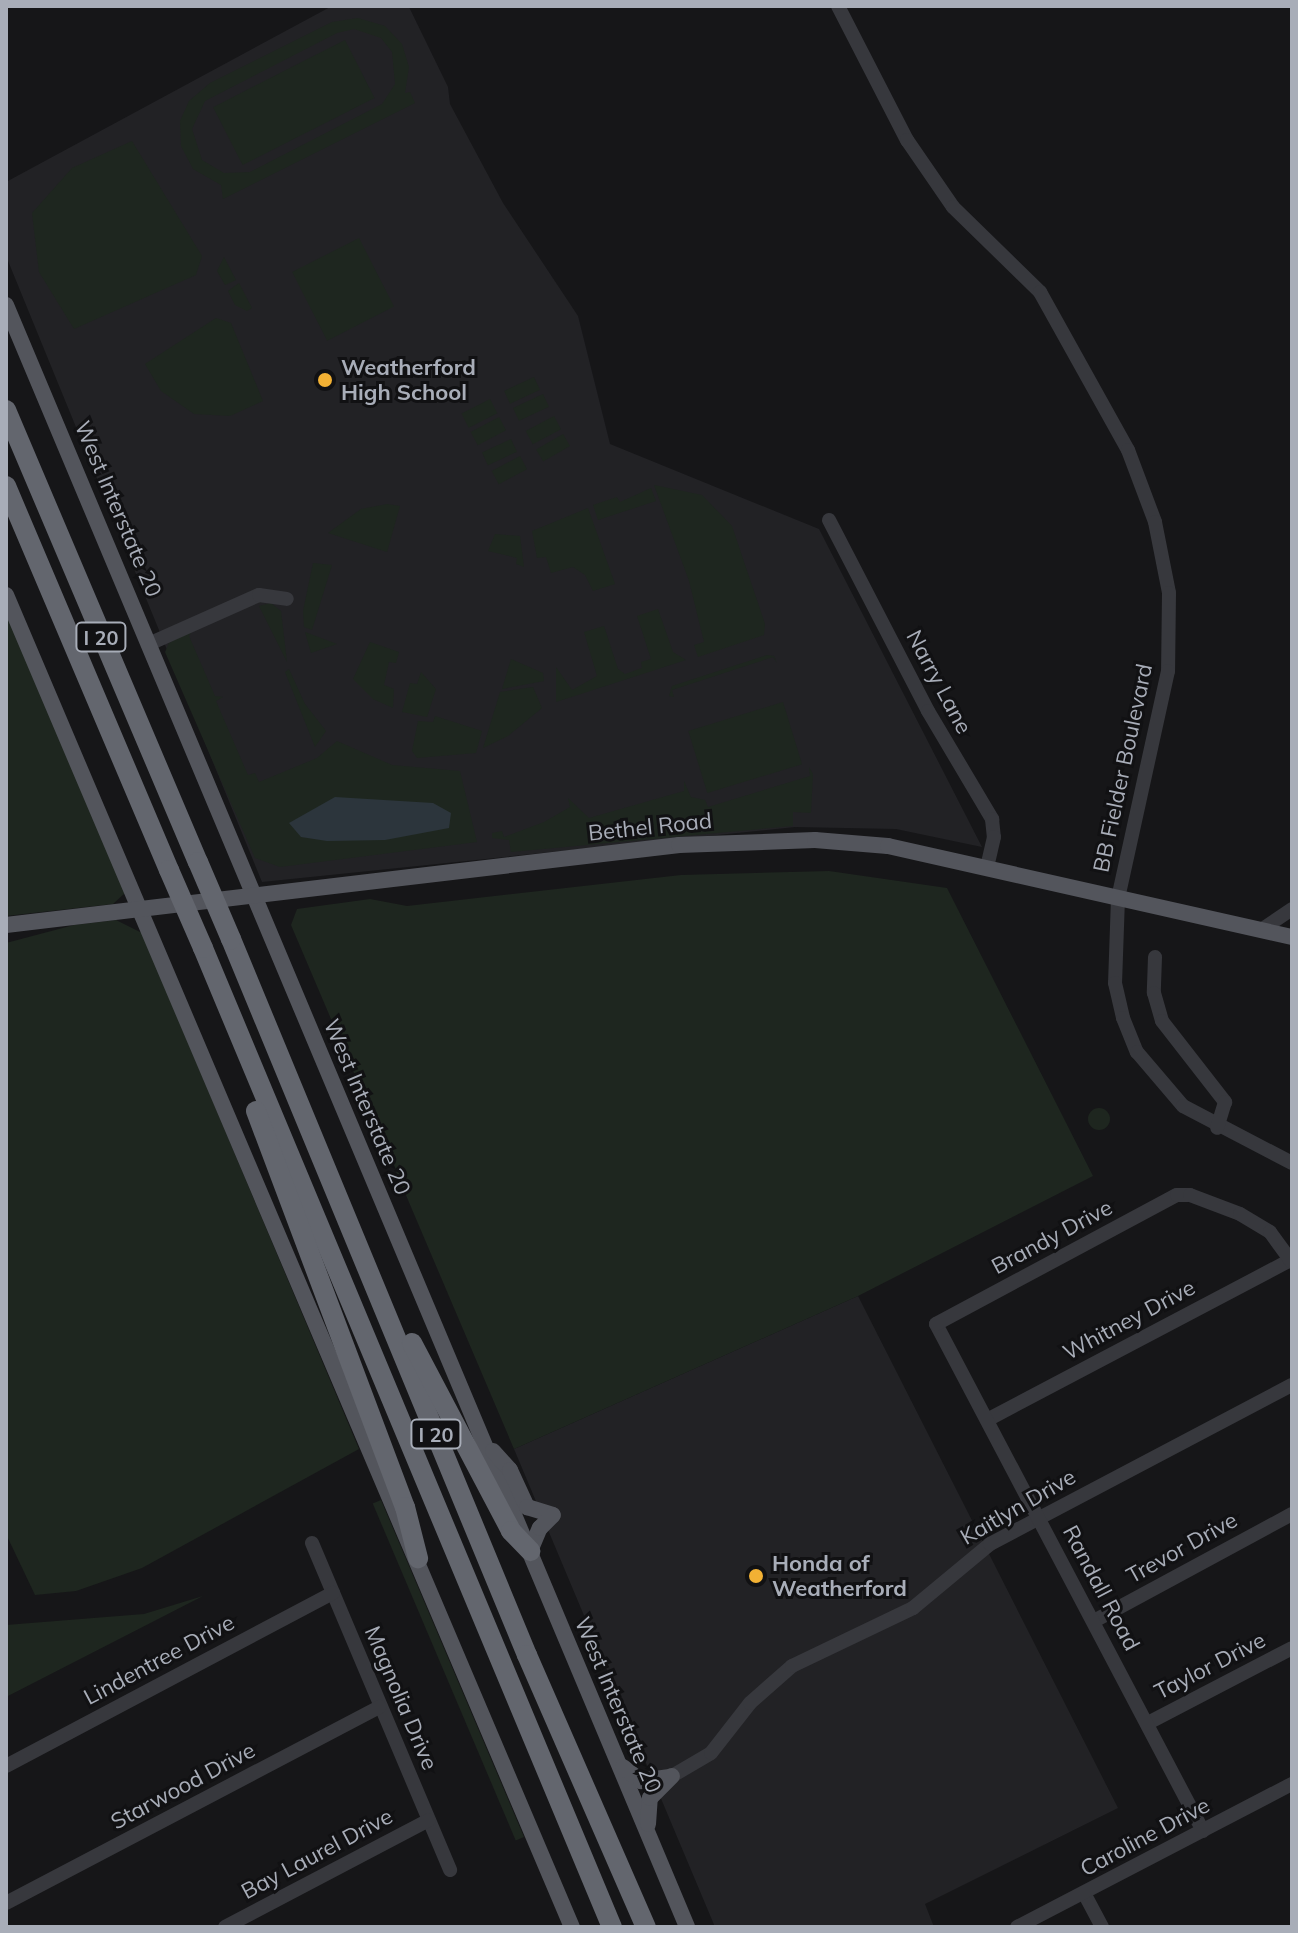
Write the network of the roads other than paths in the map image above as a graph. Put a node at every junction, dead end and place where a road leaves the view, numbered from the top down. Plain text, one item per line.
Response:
1 (838, 6) edge
2 (6, 305) edge
3 (6, 410) edge
4 (6, 486) edge
5 (829, 520) dead end
6 (6, 595) edge
7 (287, 599) dead end
8 (151, 643) junction
9 (987, 868) junction
10 (254, 894) junction
11 (1118, 898) junction
12 (1292, 909) edge
13 (140, 910) junction
14 (6, 925) edge
15 (1261, 930) junction
16 (1292, 937) edge
17 (1155, 957) dead end
18 (242, 1045) junction
19 (1217, 1128) junction
20 (1292, 1163) edge
21 (360, 1250) junction
22 (1291, 1261) edge
23 (936, 1324) joint
24 (1292, 1385) edge
25 (987, 1420) junction
26 (484, 1441) junction
27 (1292, 1514) edge
28 (1039, 1518) junction
29 (312, 1543) dead end
30 (530, 1551) junction
31 (418, 1558) junction
32 (333, 1593) junction
33 (1094, 1621) junction
34 (1292, 1648) edge
35 (380, 1707) junction
36 (1148, 1723) junction
37 (614, 1753) junction
38 (6, 1766) edge
39 (672, 1776) junction
40 (1292, 1784) edge
41 (429, 1820) junction
42 (1203, 1831) junction
43 (652, 1845) junction
44 (450, 1870) dead end
45 (1084, 1893) junction
46 (6, 1903) edge
47 (225, 1927) edge
48 (572, 1927) edge
49 (612, 1927) edge
50 (646, 1927) edge
51 (687, 1927) edge
52 (1017, 1927) edge
53 (1102, 1927) edge

1 - 11 street, BB Fielder Boulevard
2 - 8 main road, West Interstate 20
3 - 21 highway, I 20, bridge
4 - 18 highway, I 20, bridge
5 - 9 street, Narry Lane
6 - 13 main road
7 - 8 street
8 - 10 main road, West Interstate 20
9 - 10 main road, Bethel Road
9 - 11 main road, Bethel Road
10 - 13 main road, Bethel Road
10 - 26 main road, West Interstate 20
11 - 15 main road, Bethel Road
11 - 19 street, BB Fielder Boulevard
12 - 15 street
13 - 14 main road, Bethel Road
13 - 31 main road
15 - 16 main road, Bethel Road
17 - 19 street
18 - 31 highway
18 - 49 highway, I 20
19 - 20 street, BB Fielder Boulevard
21 - 30 highway
21 - 50 highway, I 20
22 - 23 street, Brandy Drive
22 - 25 street, Whitney Drive
23 - 25 street, Randall Road
24 - 28 street, Kaitlyn Drive
25 - 28 street, Randall Road
26 - 30 main road, West Interstate 20
26 - 30 main road
27 - 33 street, Trevor Drive
28 - 33 street, Randall Road
28 - 39 street, Kaitlyn Drive
29 - 32 street, Magnolia Drive
30 - 37 main road, West Interstate 20
31 - 48 main road
32 - 35 street, Magnolia Drive
32 - 38 street, Lindentree Drive
33 - 36 street, Randall Road
34 - 36 street, Taylor Drive
35 - 41 street, Magnolia Drive
35 - 46 street, Starwood Drive
36 - 42 street, Randall Road
37 - 39 main road
37 - 43 main road, West Interstate 20
39 - 43 main road, Kaitlyn Drive
40 - 42 street, Caroline Drive
41 - 44 street, Magnolia Drive
41 - 47 street, Bay Laurel Drive
42 - 45 street, Caroline Drive
43 - 51 main road, West Interstate 20
45 - 52 street, Caroline Drive
45 - 53 street

